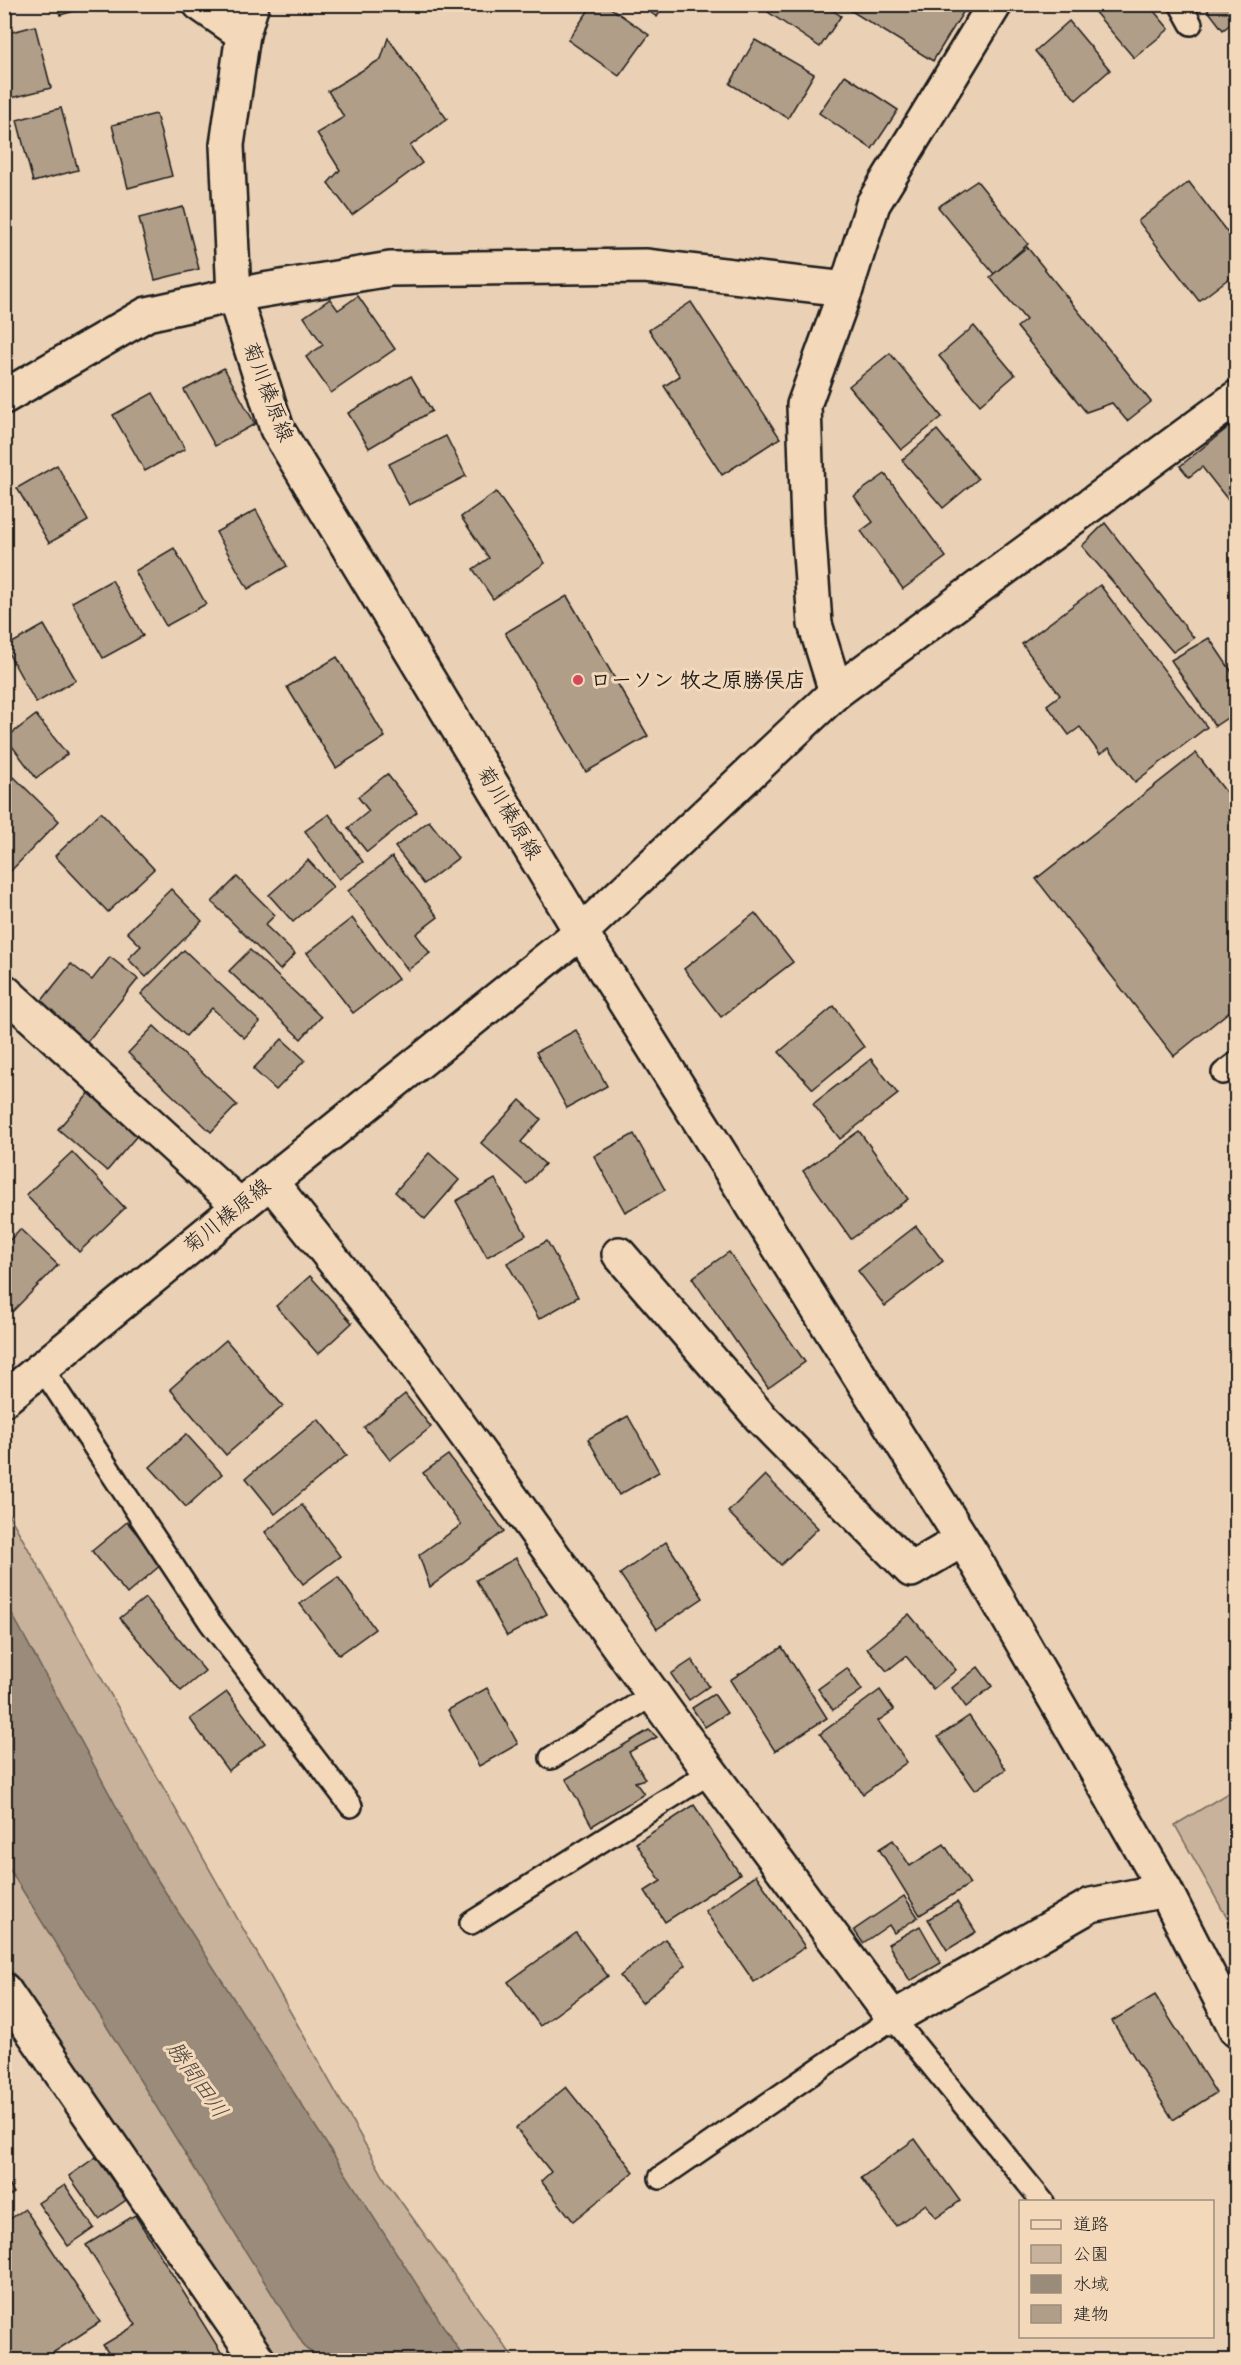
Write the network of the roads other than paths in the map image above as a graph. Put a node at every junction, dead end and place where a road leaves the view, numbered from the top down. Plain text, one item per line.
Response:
1 (200, 4) edge
2 (995, 4) edge
3 (1180, 4) edge
4 (248, 19) edge
5 (1191, 24) dead end
6 (846, 289) junction
7 (234, 295) junction
8 (4, 397) edge
9 (1236, 398) edge
10 (836, 692) junction
11 (581, 932) junction
12 (4, 991) edge
13 (270, 1181) junction
14 (240, 1206) junction
15 (619, 1254) dead end
16 (42, 1368) junction
17 (4, 1399) edge
18 (962, 1540) junction
19 (654, 1694) junction
20 (551, 1758) dead end
21 (711, 1772) junction
22 (351, 1806) dead end
23 (1165, 1890) junction
24 (471, 1923) dead end
25 (4, 1990) edge
26 (893, 2018) junction
27 (1236, 2029) edge
28 (660, 2178) dead end
29 (1041, 2200) edge
30 (258, 2361) edge

1 - 4 street
2 - 6 street
3 - 5 lane
4 - 7 street, 菊川榛原線
6 - 7 street
6 - 10 street
7 - 8 street
7 - 11 street, 菊川榛原線
9 - 10 street
10 - 11 street
11 - 13 street, 菊川榛原線
11 - 18 street
12 - 14 street
13 - 14 street, 菊川榛原線
13 - 19 street
14 - 16 street, 菊川榛原線
15 - 18 street
16 - 17 street, 菊川榛原線
16 - 22 lane
18 - 23 street
19 - 20 lane
19 - 21 street
21 - 24 lane
21 - 26 street
23 - 26 street
23 - 27 street
25 - 30 street
26 - 28 lane
26 - 29 lane

